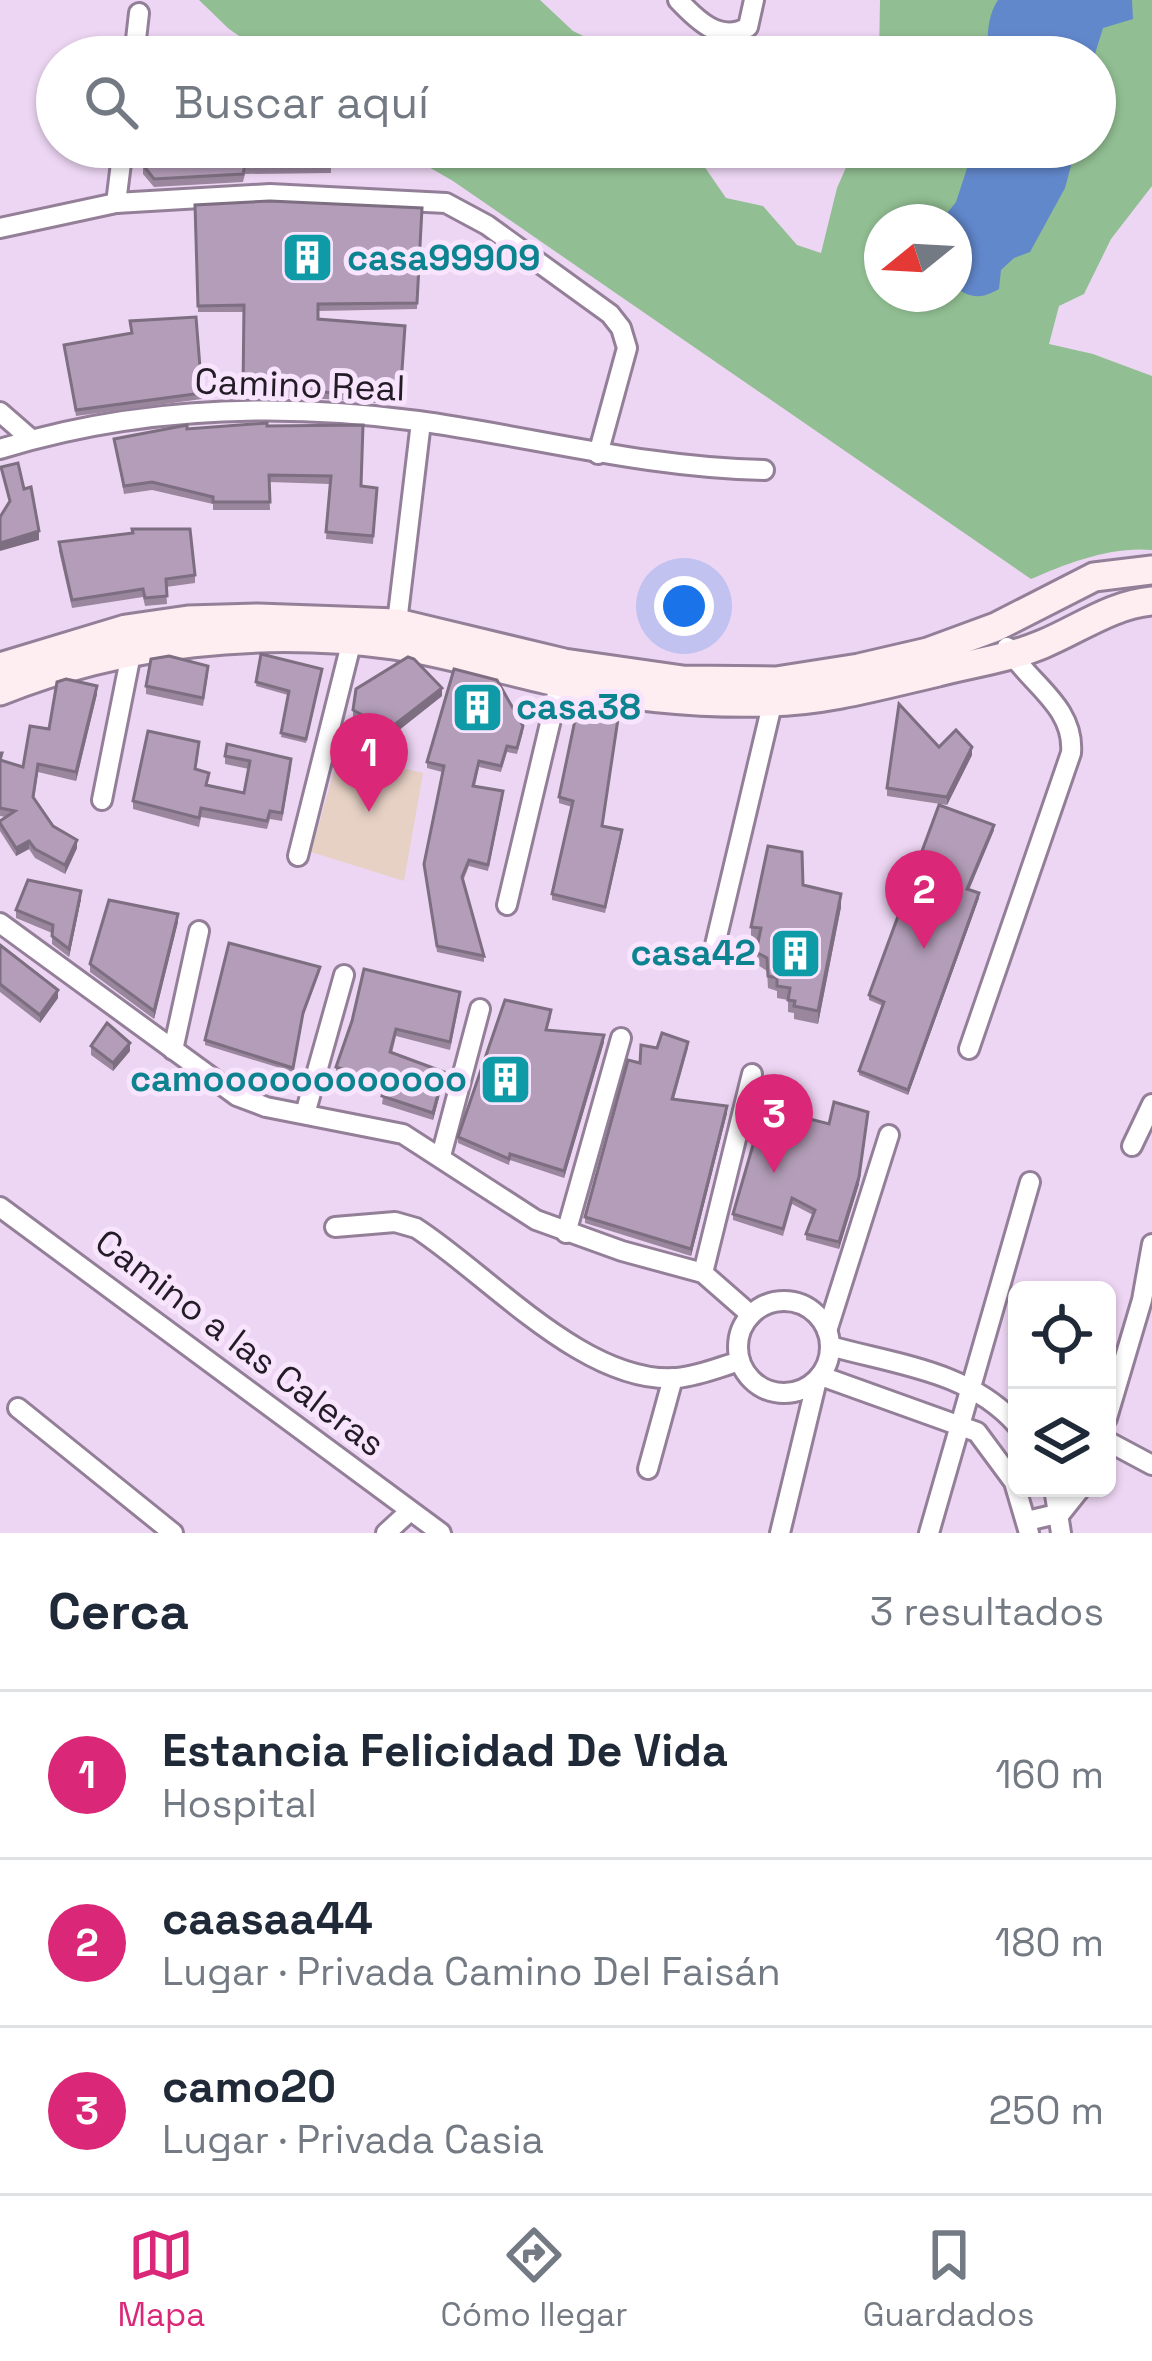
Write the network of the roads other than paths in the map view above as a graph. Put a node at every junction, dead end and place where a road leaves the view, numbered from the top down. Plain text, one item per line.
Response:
1 (678, 0) edge
2 (754, 0) edge
3 (139, 13) dead end
4 (136, 36) edge
5 (120, 168) edge
6 (116, 203) junction
7 (0, 228) edge
8 (0, 412) edge
9 (421, 422) junction
10 (32, 439) junction
11 (0, 449) edge
12 (598, 454) junction
13 (764, 470) dead end
14 (1152, 570) edge
15 (1113, 575) junction
16 (1152, 601) edge
17 (1123, 605) junction
18 (996, 627) junction
19 (354, 631) junction
20 (396, 634) junction
21 (129, 642) junction
22 (1011, 655) junction
23 (0, 667) edge
24 (562, 673) junction
25 (0, 691) edge
26 (775, 692) junction
27 (102, 800) dead end
28 (298, 856) dead end
29 (507, 905) dead end
30 (0, 922) edge
31 (199, 932) dead end
32 (715, 945) dead end
33 (344, 975) dead end
34 (480, 1010) dead end
35 (621, 1038) dead end
36 (969, 1049) dead end
37 (173, 1050) junction
38 (752, 1074) dead end
39 (1152, 1104) edge
40 (305, 1114) junction
41 (889, 1135) dead end
42 (1132, 1146) dead end
43 (441, 1156) junction
44 (1030, 1182) dead end
45 (0, 1207) edge
46 (335, 1227) dead end
47 (566, 1233) junction
48 (1152, 1244) edge
49 (703, 1273) junction
50 (1147, 1302) edge
51 (751, 1315) junction
52 (829, 1338) junction
53 (740, 1361) junction
54 (673, 1378) junction
55 (819, 1378) junction
56 (970, 1384) junction
57 (1116, 1392) edge
58 (18, 1408) dead end
59 (1008, 1414) edge
60 (960, 1424) junction
61 (1116, 1446) edge
62 (1152, 1465) edge
63 (648, 1469) dead end
64 (410, 1511) junction
65 (1061, 1523) edge
66 (1028, 1527) edge
67 (173, 1533) edge
68 (386, 1533) edge
69 (441, 1533) edge
70 (780, 1533) edge
71 (929, 1533) edge

1 - 2 street
3 - 4 street
5 - 6 street
6 - 7 street
6 - 12 street
8 - 10 street
9 - 10 street, Camino Real
9 - 12 street, Camino Real
9 - 20 street
10 - 11 street, Camino Real
12 - 13 street, Camino Real
14 - 15 street
15 - 17 street
15 - 18 street
16 - 17 street
17 - 22 street
18 - 22 street
18 - 26 street
19 - 20 street
19 - 21 street
19 - 28 street
20 - 24 street
21 - 23 street
21 - 25 street
21 - 27 street
22 - 26 street
22 - 36 street
24 - 26 street
24 - 29 street
26 - 32 street
30 - 37 street
31 - 37 street
33 - 40 street
34 - 43 street
35 - 47 street
37 - 40 street
38 - 49 street
39 - 42 street
40 - 43 street
41 - 52 street
43 - 47 street
44 - 56 street
45 - 64 street, Camino a las Caleras
46 - 54 street
47 - 49 street
48 - 50 street
49 - 51 street
50 - 57 street
51 - 52 street
51 - 53 street
52 - 55 street
52 - 56 street
53 - 54 street
53 - 55 street
54 - 63 street
55 - 60 street
55 - 70 street
56 - 59 street
56 - 60 street
58 - 67 street
60 - 66 street
60 - 71 street
61 - 62 street
64 - 68 street
64 - 69 street, Camino a las Caleras
65 - 66 street

